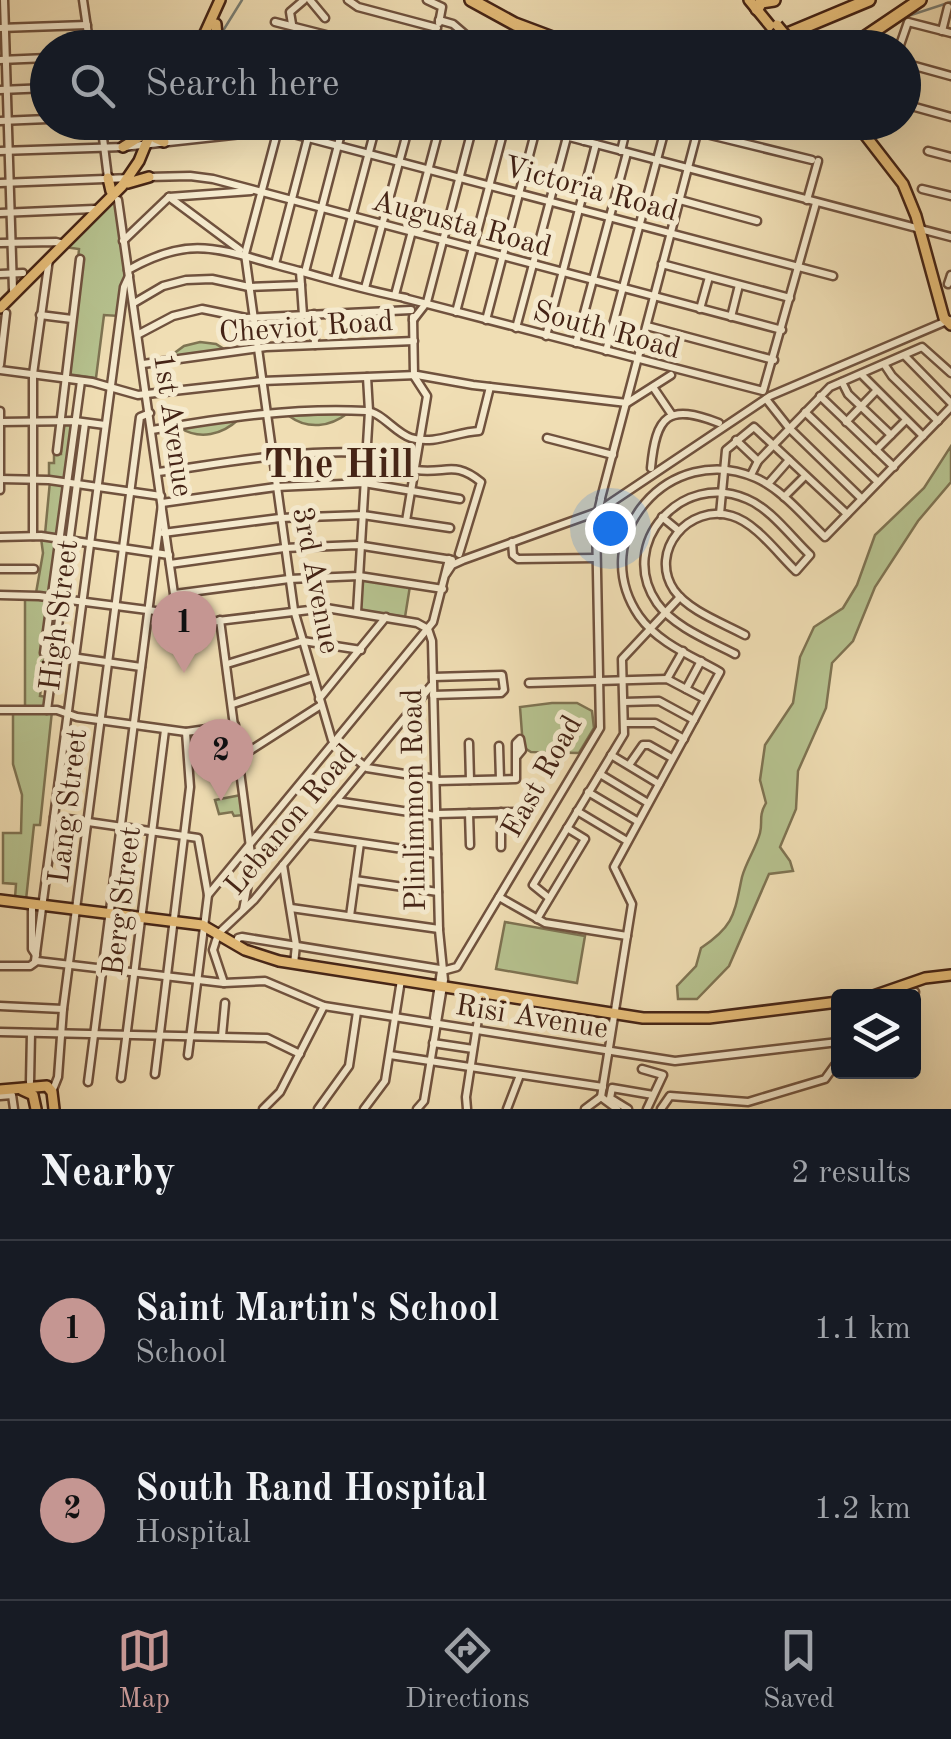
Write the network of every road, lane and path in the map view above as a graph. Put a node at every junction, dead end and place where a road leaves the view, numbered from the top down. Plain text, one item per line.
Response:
1 (4, 0) edge
2 (84, 0) edge
3 (223, 0) edge
4 (307, 0) edge
5 (348, 0) edge
6 (427, 0) edge
7 (461, 0) edge
8 (470, 0) edge
9 (870, 0) edge
10 (882, 0) edge
11 (920, 0) edge
12 (761, 2) edge
13 (948, 8) dead end
14 (325, 18) dead end
15 (275, 22) dead end
16 (216, 24) junction
17 (292, 24) junction
18 (438, 24) junction
19 (87, 26) junction
20 (3, 28) edge
21 (88, 30) edge
22 (209, 30) edge
23 (211, 30) edge
24 (216, 30) edge
25 (311, 30) edge
26 (437, 30) edge
27 (460, 30) edge
28 (516, 30) edge
29 (531, 30) edge
30 (777, 30) edge
31 (798, 30) edge
32 (813, 30) edge
33 (876, 30) edge
34 (903, 30) edge
35 (946, 32) edge
36 (30, 59) edge
37 (3, 60) edge
38 (921, 68) edge
39 (951, 76) edge
40 (30, 89) edge
41 (4, 90) edge
42 (921, 108) edge
43 (951, 116) edge
44 (30, 120) edge
45 (4, 121) edge
46 (103, 140) edge
47 (139, 140) edge
48 (145, 140) edge
49 (160, 140) edge
50 (160, 140) edge
51 (183, 140) edge
52 (274, 140) edge
53 (307, 140) edge
54 (317, 140) edge
55 (339, 140) edge
56 (372, 140) edge
57 (405, 140) edge
58 (436, 140) edge
59 (469, 140) edge
60 (503, 140) edge
61 (533, 140) edge
62 (565, 140) edge
63 (580, 140) edge
64 (626, 140) edge
65 (662, 140) edge
66 (696, 140) edge
67 (730, 140) edge
68 (871, 140) edge
69 (874, 140) edge
70 (584, 141) joint
71 (164, 142) junction
72 (596, 144) junction
73 (338, 145) junction
74 (123, 147) joint
75 (104, 148) junction
76 (5, 151) edge
77 (928, 151) dead end
78 (624, 152) junction
79 (368, 154) junction
80 (951, 157) edge
81 (656, 161) junction
82 (399, 162) junction
83 (429, 170) junction
84 (688, 170) junction
85 (149, 177) joint
86 (459, 177) junction
87 (108, 178) junction
88 (125, 180) junction
89 (0, 182) edge
90 (10, 182) junction
91 (489, 185) junction
92 (922, 189) dead end
93 (258, 191) junction
94 (520, 193) junction
95 (114, 195) junction
96 (951, 196) edge
97 (169, 197) junction
98 (291, 200) junction
99 (680, 200) junction
100 (549, 201) junction
101 (811, 201) junction
102 (94, 209) junction
103 (322, 209) junction
104 (580, 209) junction
105 (11, 212) junction
106 (0, 213) edge
107 (866, 216) junction
108 (916, 216) junction
109 (352, 217) junction
110 (610, 217) junction
111 (757, 221) dead end
112 (382, 225) junction
113 (640, 225) junction
114 (904, 226) junction
115 (412, 233) junction
116 (671, 233) junction
117 (926, 235) junction
118 (951, 239) edge
119 (442, 240) junction
120 (123, 241) junction
121 (12, 242) junction
122 (0, 243) edge
123 (62, 243) junction
124 (472, 248) junction
125 (243, 254) junction
126 (503, 257) junction
127 (49, 259) junction
128 (80, 259) dead end
129 (275, 264) junction
130 (662, 264) junction
131 (533, 265) junction
132 (798, 267) junction
133 (303, 271) junction
134 (23, 273) dead end
135 (129, 273) junction
136 (563, 273) junction
137 (0, 274) edge
138 (13, 274) junction
139 (709, 276) junction
140 (834, 276) dead end
141 (335, 280) junction
142 (593, 282) junction
143 (301, 285) junction
144 (739, 285) junction
145 (249, 287) junction
146 (365, 288) junction
147 (624, 289) junction
148 (13, 290) junction
149 (654, 297) junction
150 (790, 298) junction
151 (425, 302) junction
152 (134, 303) junction
153 (408, 307) junction
154 (2, 308) edge
155 (700, 309) junction
156 (456, 312) junction
157 (314, 314) junction
158 (303, 315) junction
159 (40, 316) junction
160 (731, 317) junction
161 (254, 318) junction
162 (72, 319) junction
163 (486, 320) junction
164 (946, 321) edge
165 (646, 326) junction
166 (516, 328) junction
167 (782, 330) junction
168 (139, 334) junction
169 (546, 336) junction
170 (414, 342) junction
171 (576, 343) junction
172 (315, 345) junction
173 (257, 348) junction
174 (606, 351) junction
175 (905, 356) junction
176 (638, 360) junction
177 (774, 360) junction
178 (143, 364) junction
179 (884, 364) junction
180 (0, 367) edge
181 (415, 372) junction
182 (951, 373) edge
183 (33, 374) junction
184 (861, 374) junction
185 (671, 375) dead end
186 (367, 377) junction
187 (65, 378) junction
188 (81, 380) junction
189 (262, 381) junction
190 (842, 382) junction
191 (490, 387) junction
192 (652, 387) junction
193 (110, 388) junction
194 (876, 391) junction
195 (766, 394) junction
196 (147, 396) junction
197 (820, 396) junction
198 (627, 403) junction
199 (862, 406) junction
200 (951, 406) edge
201 (0, 411) edge
202 (368, 411) junction
203 (805, 412) junction
204 (150, 413) junction
205 (266, 414) junction
206 (672, 415) junction
207 (906, 420) junction
208 (74, 421) junction
209 (938, 421) junction
210 (0, 422) edge
211 (33, 422) junction
212 (58, 422) junction
213 (846, 422) junction
214 (85, 423) junction
215 (719, 423) dead end
216 (105, 425) junction
217 (789, 428) junction
218 (152, 430) junction
219 (891, 435) junction
220 (923, 436) junction
221 (547, 438) dead end
222 (420, 440) junction
223 (736, 440) junction
224 (774, 444) junction
225 (876, 450) junction
226 (57, 452) dead end
227 (366, 453) junction
228 (613, 455) junction
229 (272, 456) junction
230 (789, 460) junction
231 (758, 461) junction
232 (894, 467) junction
233 (651, 468) dead end
234 (415, 470) junction
235 (724, 471) junction
236 (158, 472) junction
237 (751, 476) junction
238 (805, 476) junction
239 (0, 479) edge
240 (33, 479) junction
241 (878, 482) junction
242 (66, 483) junction
243 (364, 483) junction
244 (768, 484) junction
245 (77, 485) junction
246 (276, 487) junction
247 (96, 488) junction
248 (0, 490) edge
249 (411, 491) junction
250 (130, 492) junction
251 (722, 493) junction
252 (784, 498) junction
253 (460, 499) dead end
254 (862, 499) junction
255 (162, 501) junction
256 (605, 501) junction
257 (720, 514) junction
258 (847, 514) junction
259 (363, 515) junction
260 (662, 517) junction
261 (280, 518) junction
262 (406, 521) junction
263 (450, 528) dead end
264 (678, 531) junction
265 (162, 534) junction
266 (0, 536) edge
267 (33, 536) junction
268 (59, 540) junction
269 (70, 542) junction
270 (512, 542) junction
271 (89, 545) junction
272 (360, 545) junction
273 (284, 548) junction
274 (123, 549) junction
275 (156, 554) junction
276 (461, 557) junction
277 (596, 558) junction
278 (170, 560) junction
279 (449, 560) junction
280 (34, 569) dead end
281 (0, 570) edge
282 (446, 574) junction
283 (359, 576) junction
284 (289, 579) junction
285 (443, 589) junction
286 (174, 594) junction
287 (0, 595) edge
288 (680, 597) junction
289 (52, 598) junction
290 (62, 599) junction
291 (80, 602) junction
292 (116, 606) junction
293 (148, 610) junction
294 (294, 610) junction
295 (357, 612) junction
296 (665, 612) junction
297 (177, 615) junction
298 (386, 617) junction
299 (220, 620) junction
300 (650, 628) junction
301 (428, 629) junction
302 (745, 635) dead end
303 (302, 641) junction
304 (360, 650) junction
305 (683, 651) junction
306 (735, 654) dead end
307 (54, 656) junction
308 (74, 659) junction
309 (702, 661) junction
310 (108, 663) junction
311 (227, 664) junction
312 (141, 667) junction
313 (313, 677) junction
314 (667, 679) junction
315 (623, 680) junction
316 (432, 681) junction
317 (600, 681) junction
318 (529, 683) dead end
319 (686, 689) junction
320 (433, 695) junction
321 (705, 700) junction
322 (320, 702) junction
323 (624, 702) junction
324 (232, 704) junction
325 (0, 710) edge
326 (47, 710) junction
327 (64, 712) junction
328 (100, 720) junction
329 (694, 720) junction
330 (625, 723) junction
331 (133, 725) junction
332 (236, 725) junction
333 (165, 730) junction
334 (186, 732) junction
335 (684, 740) junction
336 (334, 742) junction
337 (469, 744) dead end
338 (500, 746) dead end
339 (611, 755) junction
340 (240, 756) junction
341 (517, 756) dead end
342 (672, 758) junction
343 (629, 765) junction
344 (364, 766) junction
345 (600, 774) junction
346 (436, 780) junction
347 (470, 780) junction
348 (500, 780) junction
349 (658, 784) junction
350 (588, 792) junction
351 (336, 801) junction
352 (648, 803) junction
353 (577, 811) junction
354 (501, 812) junction
355 (515, 812) dead end
356 (469, 813) junction
357 (436, 815) junction
358 (54, 817) junction
359 (87, 821) junction
360 (637, 821) junction
361 (121, 826) junction
362 (568, 828) junction
363 (152, 830) junction
364 (188, 834) junction
365 (308, 835) junction
366 (627, 841) junction
367 (253, 842) junction
368 (360, 843) junction
369 (470, 845) dead end
370 (502, 847) dead end
371 (437, 854) junction
372 (235, 862) junction
373 (283, 864) junction
374 (355, 880) junction
375 (438, 892) junction
376 (208, 895) junction
377 (499, 897) junction
378 (549, 898) junction
379 (0, 900) edge
380 (248, 901) junction
381 (38, 905) junction
382 (292, 908) junction
383 (76, 910) junction
384 (109, 914) junction
385 (350, 916) junction
386 (142, 918) junction
387 (537, 919) junction
388 (174, 922) junction
389 (204, 926) junction
390 (439, 930) junction
391 (220, 936) junction
392 (626, 936) junction
393 (237, 941) junction
394 (296, 946) junction
395 (36, 959) junction
396 (69, 964) junction
397 (294, 964) junction
398 (0, 966) edge
399 (102, 968) junction
400 (441, 969) junction
401 (135, 973) junction
402 (951, 974) edge
403 (167, 977) junction
404 (401, 979) junction
405 (197, 980) junction
406 (226, 983) junction
407 (441, 986) junction
408 (895, 989) edge
409 (482, 993) junction
410 (831, 1003) edge
411 (0, 1006) edge
412 (324, 1006) junction
413 (64, 1009) junction
414 (357, 1012) junction
415 (614, 1012) junction
416 (395, 1018) junction
417 (436, 1024) junction
418 (476, 1031) junction
419 (0, 1032) edge
420 (31, 1034) junction
421 (60, 1034) junction
422 (94, 1034) junction
423 (127, 1035) junction
424 (160, 1036) junction
425 (190, 1036) junction
426 (222, 1036) junction
427 (831, 1043) edge
428 (433, 1044) junction
429 (473, 1049) junction
430 (609, 1052) junction
431 (300, 1054) junction
432 (188, 1055) dead end
433 (390, 1055) junction
434 (430, 1062) junction
435 (470, 1068) junction
436 (642, 1069) dead end
437 (831, 1073) edge
438 (58, 1074) junction
439 (155, 1074) dead end
440 (520, 1075) junction
441 (121, 1078) dead end
442 (88, 1082) dead end
443 (41, 1086) junction
444 (603, 1087) junction
445 (0, 1093) edge
446 (653, 1095) junction
447 (602, 1097) junction
448 (426, 1105) edge
449 (746, 1106) edge
450 (36, 1108) edge
451 (14, 1109) edge
452 (54, 1109) edge
453 (263, 1109) edge
454 (318, 1109) edge
455 (364, 1109) edge
456 (417, 1109) edge
457 (468, 1109) edge
458 (508, 1109) edge
459 (585, 1109) edge
460 (617, 1109) edge
461 (628, 1109) edge
462 (646, 1109) edge
463 (661, 1109) edge

1 - 20 street
2 - 19 street
3 - 16 main road
3 - 22 main road
4 - 14 street
4 - 17 street
5 - 18 street
6 - 18 street
7 - 28 highway
8 - 29 highway
9 - 31 highway
10 - 32 highway
11 - 33 highway
12 - 30 main road, bridge
13 - 35 street
15 - 17 street
16 - 23 main road
16 - 24 main road
17 - 25 street
18 - 26 street
18 - 27 street
19 - 20 street
19 - 21 street
20 - 37 street
34 - 35 street
36 - 37 street
37 - 41 street
38 - 39 street
40 - 41 street
41 - 45 street
42 - 43 street
44 - 45 street
45 - 76 street
46 - 75 street
47 - 74 main road
48 - 88 main road
49 - 71 main road
50 - 71 street
51 - 71 street
52 - 93 street
53 - 98 street
54 - 73 street, Victoria Road
55 - 73 street
56 - 79 street
57 - 82 street
58 - 83 street
59 - 86 street
60 - 91 street
61 - 94 street
62 - 100 street
63 - 70 street
64 - 78 street
65 - 81 street
66 - 84 street, East Road
67 - 101 street
68 - 108 main road
69 - 117 main road
70 - 72 street
72 - 78 street
72 - 104 street
73 - 79 street, Victoria Road
73 - 103 street
74 - 75 street
75 - 76 street
75 - 87 street
76 - 90 street
77 - 80 street
78 - 81 street
78 - 110 street
79 - 82 street, Victoria Road
79 - 109 street
81 - 84 street
81 - 113 street
82 - 83 street, Victoria Road
82 - 112 street
83 - 86 street, Victoria Road
83 - 115 street
84 - 99 street, East Road
84 - 101 street
85 - 88 main road
85 - 93 street, Augusta Road
86 - 91 street, Victoria Road
86 - 119 street
87 - 88 street
87 - 90 street
87 - 95 main road
88 - 95 main road
88 - 123 main road
89 - 90 street
90 - 105 street
91 - 94 street, Victoria Road
91 - 124 street
92 - 96 street
93 - 97 street
93 - 98 street, Augusta Road
93 - 125 street
94 - 100 street, Victoria Road
94 - 126 street
95 - 102 main road
95 - 120 street, 1st Avenue
97 - 120 street
97 - 125 street
98 - 103 street, Augusta Road
98 - 129 street
99 - 111 street
99 - 116 street, East Road
100 - 104 street, Victoria Road
100 - 131 street
101 - 107 street
101 - 132 street
102 - 105 street
102 - 123 main road
103 - 109 street, Augusta Road
103 - 133 street
104 - 110 street, Victoria Road
104 - 136 street
105 - 106 street
105 - 121 street
107 - 114 street
107 - 117 street
108 - 114 main road
108 - 117 main road
109 - 112 street, Augusta Road
109 - 141 street
110 - 113 street, Victoria Road
110 - 142 street
112 - 115 street, Augusta Road
112 - 146 street
113 - 116 street, Victoria Road
113 - 147 street
114 - 117 street
115 - 119 street, Augusta Road
115 - 153 street
116 - 130 street, East Road
116 - 132 street, Victoria Road
117 - 118 street
117 - 118 street
117 - 164 main road
119 - 124 street, Augusta Road
119 - 151 street
120 - 135 street, 1st Avenue
121 - 122 street
121 - 123 street
121 - 138 street
123 - 127 main road
123 - 148 main road
124 - 126 street, Augusta Road
124 - 156 street
125 - 129 street, South Road
125 - 135 street, South Road
125 - 145 street, 3rd Avenue
126 - 131 street, Augusta Road
126 - 163 street
127 - 154 main road
127 - 159 street
128 - 162 street
129 - 133 street, South Road
130 - 139 street
130 - 149 street, East Road
131 - 136 street, Augusta Road
131 - 166 street
132 - 140 street, Victoria Road
132 - 150 street
133 - 141 street, South Road
133 - 143 street
134 - 138 street
135 - 152 street, 1st Avenue
135 - 193 street, High Street
136 - 142 street, Augusta Road
136 - 169 street
137 - 138 street
138 - 148 street
139 - 144 street
139 - 155 street
141 - 146 street, South Road
142 - 147 street, Augusta Road
142 - 171 street
143 - 145 street
143 - 158 street
144 - 150 street
144 - 160 street
145 - 152 street
145 - 161 street, 3rd Avenue
146 - 153 street, South Road
147 - 149 street, Augusta Road
147 - 174 street
148 - 154 main road
149 - 155 street, Augusta Road
149 - 165 street, East Road
150 - 167 street
151 - 153 street, South Road
151 - 153 street
151 - 156 street, South Road
152 - 168 street, 1st Avenue
153 - 157 street
153 - 170 street
154 - 180 street
155 - 160 street, Augusta Road
156 - 163 street, South Road
157 - 158 street
157 - 172 street
158 - 161 street
159 - 162 street
159 - 183 street
160 - 167 street, Augusta Road
161 - 168 street
161 - 173 street, 3rd Avenue
162 - 187 street
163 - 166 street, South Road
164 - 195 street
165 - 176 street, East Road
165 - 177 street
166 - 169 street, South Road
167 - 177 street
168 - 178 street, 1st Avenue
169 - 171 street, South Road
170 - 172 street, Cheviot Road
170 - 181 street
171 - 174 street, South Road
172 - 173 street, Cheviot Road
173 - 178 street, Cheviot Road
173 - 189 street, 3rd Avenue
174 - 176 street, South Road
175 - 179 street
175 - 182 street
175 - 200 street
176 - 195 street, South Road
176 - 198 street, East Road
177 - 195 street
178 - 196 street, 1st Avenue
179 - 184 street
179 - 209 street
180 - 183 street
181 - 186 street
181 - 191 street
181 - 222 street
183 - 187 street
183 - 211 street
184 - 190 street
184 - 194 street
185 - 192 street
186 - 189 street
186 - 202 street
187 - 188 street
187 - 212 street
188 - 193 street
188 - 208 street
189 - 196 street
189 - 205 street, 3rd Avenue
190 - 197 street
190 - 199 street
191 - 198 street
191 - 222 street
192 - 198 street
192 - 206 street
193 - 196 street
193 - 216 street, High Street
194 - 199 street
194 - 207 street
195 - 217 street
195 - 256 street
196 - 204 street, 1st Avenue
197 - 203 street
197 - 213 street
198 - 228 street, East Road
199 - 213 street
199 - 219 street
200 - 209 street
201 - 210 street
202 - 205 street
202 - 222 street
202 - 227 street
203 - 217 street
203 - 241 street
204 - 218 street, 1st Avenue
204 - 250 street, Lang Street
205 - 218 street
205 - 229 street, 3rd Avenue
206 - 215 street
206 - 233 street
207 - 219 street
207 - 220 street
208 - 212 street
208 - 214 street
208 - 242 street
209 - 220 street
210 - 211 street
210 - 239 street
211 - 212 street
211 - 240 street
212 - 226 street
213 - 225 street
214 - 216 street
214 - 245 street
216 - 247 street, High Street
217 - 224 street
217 - 254 street
218 - 236 street, 1st Avenue
219 - 225 street
220 - 232 street
221 - 228 street
222 - 234 street
223 - 224 street
223 - 231 street
223 - 235 street
224 - 230 street
224 - 231 street
225 - 232 street
227 - 229 street
227 - 234 street
227 - 243 street
228 - 256 street, East Road
229 - 236 street
229 - 246 street, 3rd Avenue
230 - 238 street
230 - 244 street
231 - 237 street
232 - 241 street
234 - 249 street
234 - 276 street
235 - 237 street
235 - 251 street
235 - 300 street
236 - 255 street, 1st Avenue
237 - 244 street
238 - 252 street
238 - 258 street
239 - 240 street
239 - 248 street
240 - 242 street
240 - 267 street
241 - 254 street
242 - 245 street
242 - 268 street
243 - 246 street
243 - 249 street
243 - 259 street
244 - 252 street
245 - 247 street
245 - 269 street
246 - 255 street
246 - 261 street, 3rd Avenue
247 - 250 street
247 - 271 street, High Street
249 - 253 street
249 - 262 street
250 - 255 street
250 - 274 street, Lang Street
251 - 257 street
251 - 257 street
251 - 260 street
252 - 258 street
254 - 258 street
255 - 265 street, 1st Avenue
256 - 270 street
256 - 277 street, East Road
257 - 264 street
259 - 261 street
259 - 262 street
259 - 272 street
260 - 264 street
260 - 296 street
261 - 265 street
261 - 273 street, 3rd Avenue
262 - 263 street
264 - 288 street
265 - 275 street
265 - 278 street, 1st Avenue
266 - 267 street
267 - 268 street
268 - 269 street
268 - 289 street
269 - 271 street
269 - 290 street
270 - 276 street
270 - 277 street
271 - 274 street
271 - 291 street, High Street
272 - 273 street
272 - 279 street
272 - 283 street
273 - 278 street
273 - 284 street, 3rd Avenue
274 - 275 street
274 - 292 street, Lang Street
275 - 278 street
275 - 293 street
276 - 279 street
276 - 282 street
277 - 317 street, East Road
278 - 286 street, 1st Avenue
279 - 282 street
280 - 281 street
282 - 285 street
283 - 284 street
283 - 285 street
283 - 295 street
284 - 286 street
284 - 294 street, 3rd Avenue
285 - 301 street
286 - 297 street, 1st Avenue
287 - 289 street
288 - 296 street
288 - 302 street
289 - 290 street
289 - 307 street
290 - 291 street
290 - 307 street
291 - 292 street
291 - 308 street, High Street
292 - 293 street
292 - 310 street, Lang Street
293 - 297 street
293 - 312 street
294 - 295 street
294 - 299 street
294 - 303 street, 3rd Avenue
295 - 298 street
296 - 300 street
296 - 306 street
297 - 299 street
298 - 301 street
298 - 304 street
299 - 311 street
300 - 305 street
300 - 315 street
301 - 316 street, Plinlimmon Road
301 - 336 street
303 - 304 street
303 - 311 street
303 - 313 street, 3rd Avenue
304 - 322 street
305 - 309 street
305 - 314 street
307 - 308 street
307 - 326 street
308 - 310 street
308 - 327 street, High Street
309 - 319 street
309 - 321 street
310 - 312 street
310 - 328 street, Lang Street
311 - 324 street
312 - 331 street
313 - 322 street, 3rd Avenue
313 - 324 street
314 - 315 street
314 - 319 street
315 - 317 street
315 - 323 street
316 - 320 street, Plinlimmon Road
316 - 320 street
316 - 344 street, Lebanon Road
317 - 318 street
317 - 377 street, East Road
319 - 321 street
320 - 346 street, Plinlimmon Road
321 - 329 street
322 - 336 street, 3rd Avenue
322 - 340 street
323 - 329 street
323 - 330 street
324 - 332 street
325 - 326 street
326 - 327 street
327 - 328 street
327 - 358 street, High Street
328 - 331 street
328 - 359 street, Lang Street
329 - 335 street
330 - 335 street
330 - 339 street
331 - 333 street
331 - 361 street
332 - 334 street
332 - 340 street
333 - 334 street
333 - 363 street, Berg Street
334 - 364 street
335 - 342 street
336 - 344 street
336 - 367 street
337 - 347 street
338 - 348 street
339 - 343 street
339 - 345 street
340 - 367 street
341 - 348 street
342 - 343 street
342 - 349 street
343 - 349 street
344 - 346 street
344 - 351 street, Lebanon Road
345 - 350 street
345 - 352 street
346 - 347 street
346 - 357 street, Plinlimmon Road
347 - 348 street
349 - 352 street
350 - 353 street
350 - 360 street
351 - 357 street
351 - 365 street, Lebanon Road
352 - 360 street
353 - 362 street
353 - 366 street
354 - 355 street
354 - 356 street
354 - 370 street
356 - 357 street
356 - 369 street
357 - 371 street, Plinlimmon Road
358 - 359 street
358 - 381 street, High Street
359 - 361 street
359 - 383 street, Lang Street
360 - 366 street
361 - 363 street
361 - 384 street
362 - 378 street
362 - 378 street
363 - 364 street
363 - 386 street, Berg Street
364 - 376 street
364 - 388 street
365 - 368 street
365 - 373 street, Lebanon Road
366 - 392 street
367 - 372 street
367 - 372 street
367 - 380 street
368 - 371 street
368 - 374 street
371 - 375 street, Plinlimmon Road
372 - 376 street
373 - 380 street, Lebanon Road
373 - 382 street
374 - 375 street
374 - 385 street
375 - 390 street, Plinlimmon Road
376 - 389 street
377 - 387 street
377 - 400 street, East Road
378 - 387 street
379 - 381 main road
380 - 391 street, Lebanon Road
381 - 383 main road
381 - 395 street, High Street
382 - 385 street
382 - 394 street
383 - 384 main road
383 - 396 street, Lang Street
384 - 386 main road
384 - 399 street
385 - 390 street
386 - 388 main road
386 - 401 street, Berg Street
387 - 392 street
388 - 389 main road
388 - 403 street
389 - 391 main road
389 - 405 street
390 - 400 street, Plinlimmon Road
391 - 393 main road
391 - 406 street
392 - 415 street
393 - 394 street
393 - 397 main road
394 - 397 street
394 - 400 street
395 - 396 street, Risi Avenue
395 - 398 street, Risi Avenue
396 - 399 street, Risi Avenue
396 - 413 street, Lang Street
397 - 404 main road
399 - 401 street, Risi Avenue
399 - 422 street
400 - 407 street, Plinlimmon Road
401 - 403 street, Risi Avenue
401 - 423 street, Berg Street
402 - 408 main road
403 - 405 street, Risi Avenue
403 - 424 street
404 - 407 main road
404 - 416 street
405 - 406 street, Risi Avenue
405 - 425 street
406 - 412 street, Risi Avenue
406 - 426 street
407 - 409 main road
407 - 417 street, Plinlimmon Road
409 - 415 main road
409 - 418 street
410 - 415 main road
411 - 413 street
412 - 414 street, Risi Avenue
412 - 431 street
413 - 421 street, Lang Street
414 - 416 street, Risi Avenue
414 - 454 street
415 - 430 street
416 - 417 street, Risi Avenue
416 - 433 street
417 - 418 street, Risi Avenue
417 - 428 street, Plinlimmon Road
418 - 429 street
418 - 430 street, Risi Avenue
419 - 420 street
420 - 421 street
420 - 443 street
421 - 422 street
421 - 438 street, Lang Street
422 - 423 street
422 - 442 street
423 - 424 street
423 - 441 street, Berg Street
424 - 425 street
424 - 439 street
425 - 426 street
425 - 432 street
426 - 431 street
427 - 430 street, Risi Avenue
428 - 429 street
428 - 434 street, Plinlimmon Road
429 - 435 street
430 - 444 street
431 - 453 street
433 - 434 street
433 - 455 street
434 - 435 street
434 - 448 street, Plinlimmon Road
435 - 440 street
435 - 457 street
436 - 446 street
437 - 449 street
438 - 443 street, Lang Street
438 - 443 street
440 - 444 street
440 - 458 street
443 - 445 main road
443 - 450 main road
443 - 452 main road
444 - 447 street
445 - 450 main road
445 - 451 street
446 - 461 street
446 - 462 street
447 - 459 street
447 - 460 street
448 - 456 street
449 - 463 street

